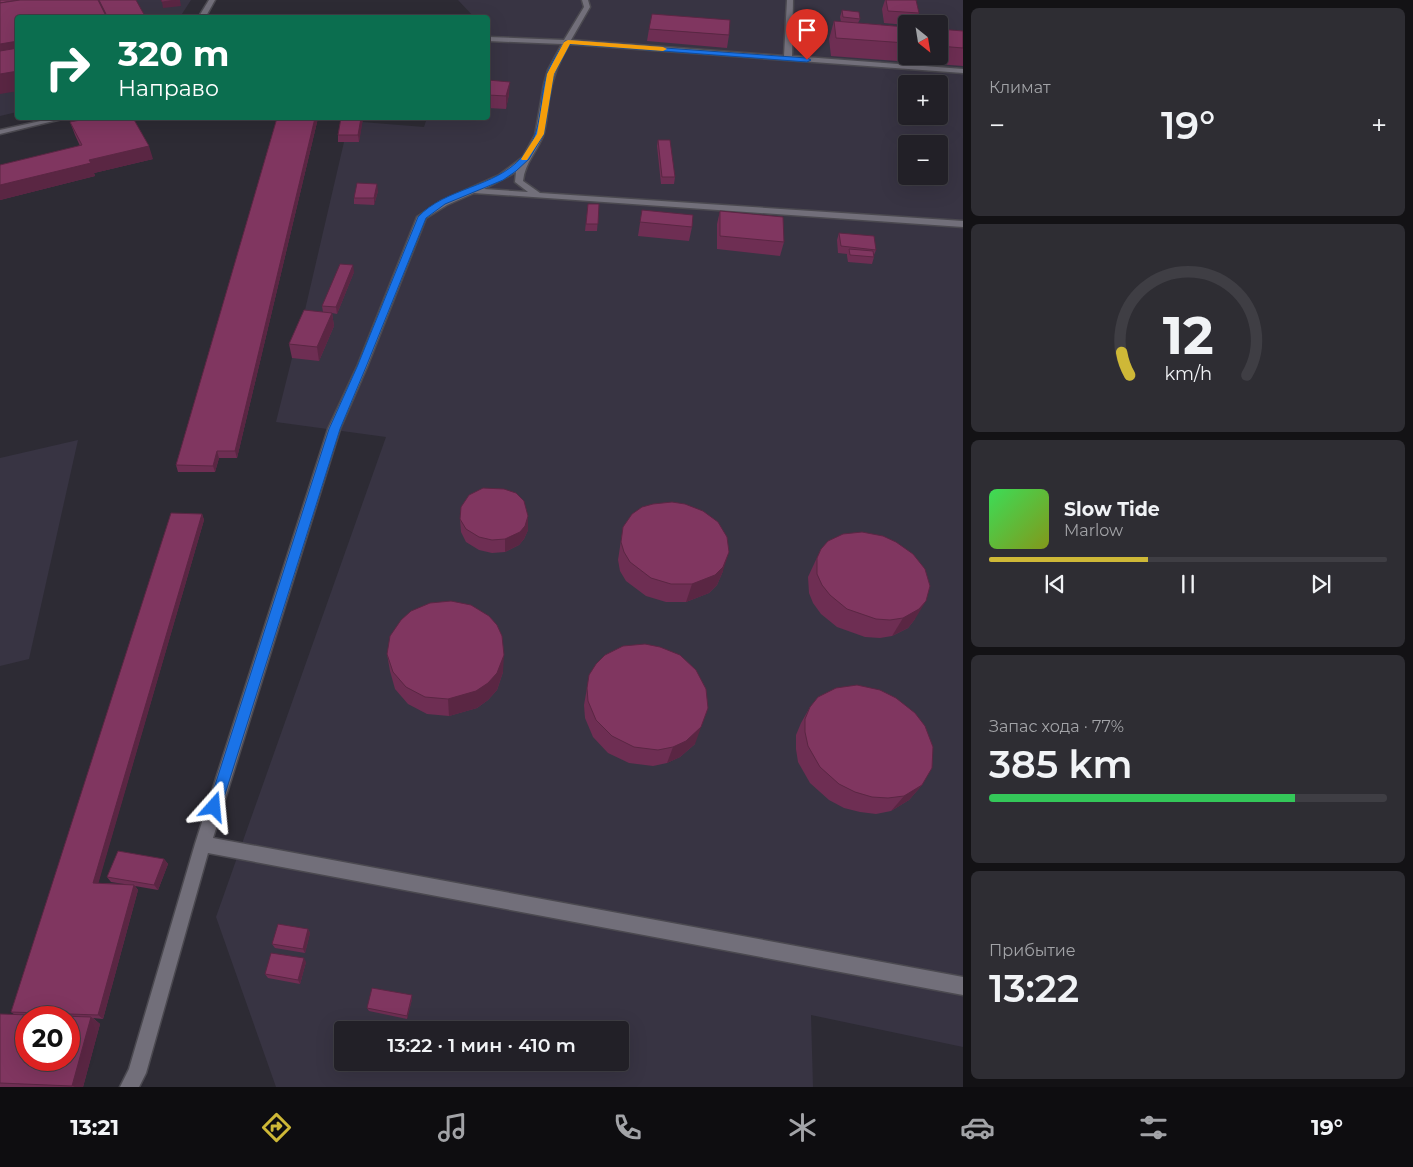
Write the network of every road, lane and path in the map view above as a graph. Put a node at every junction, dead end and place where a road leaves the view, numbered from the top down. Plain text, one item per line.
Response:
1 (212, 0) edge
2 (585, 0) edge
3 (790, 0) edge
4 (203, 15) edge
5 (490, 39) edge
6 (568, 42) junction
7 (788, 59) junction
8 (963, 71) edge
9 (53, 120) edge
10 (0, 132) edge
11 (526, 157) junction
12 (473, 191) junction
13 (544, 196) junction
14 (963, 224) edge
15 (202, 844) junction
16 (963, 986) edge
17 (129, 1087) edge

1 - 4 street
2 - 6 street
3 - 7 street
5 - 6 street
6 - 7 street
6 - 11 street
7 - 8 street
9 - 10 street
11 - 12 street
11 - 13 street
12 - 13 street
12 - 15 street
13 - 14 street
15 - 16 street
15 - 17 street

